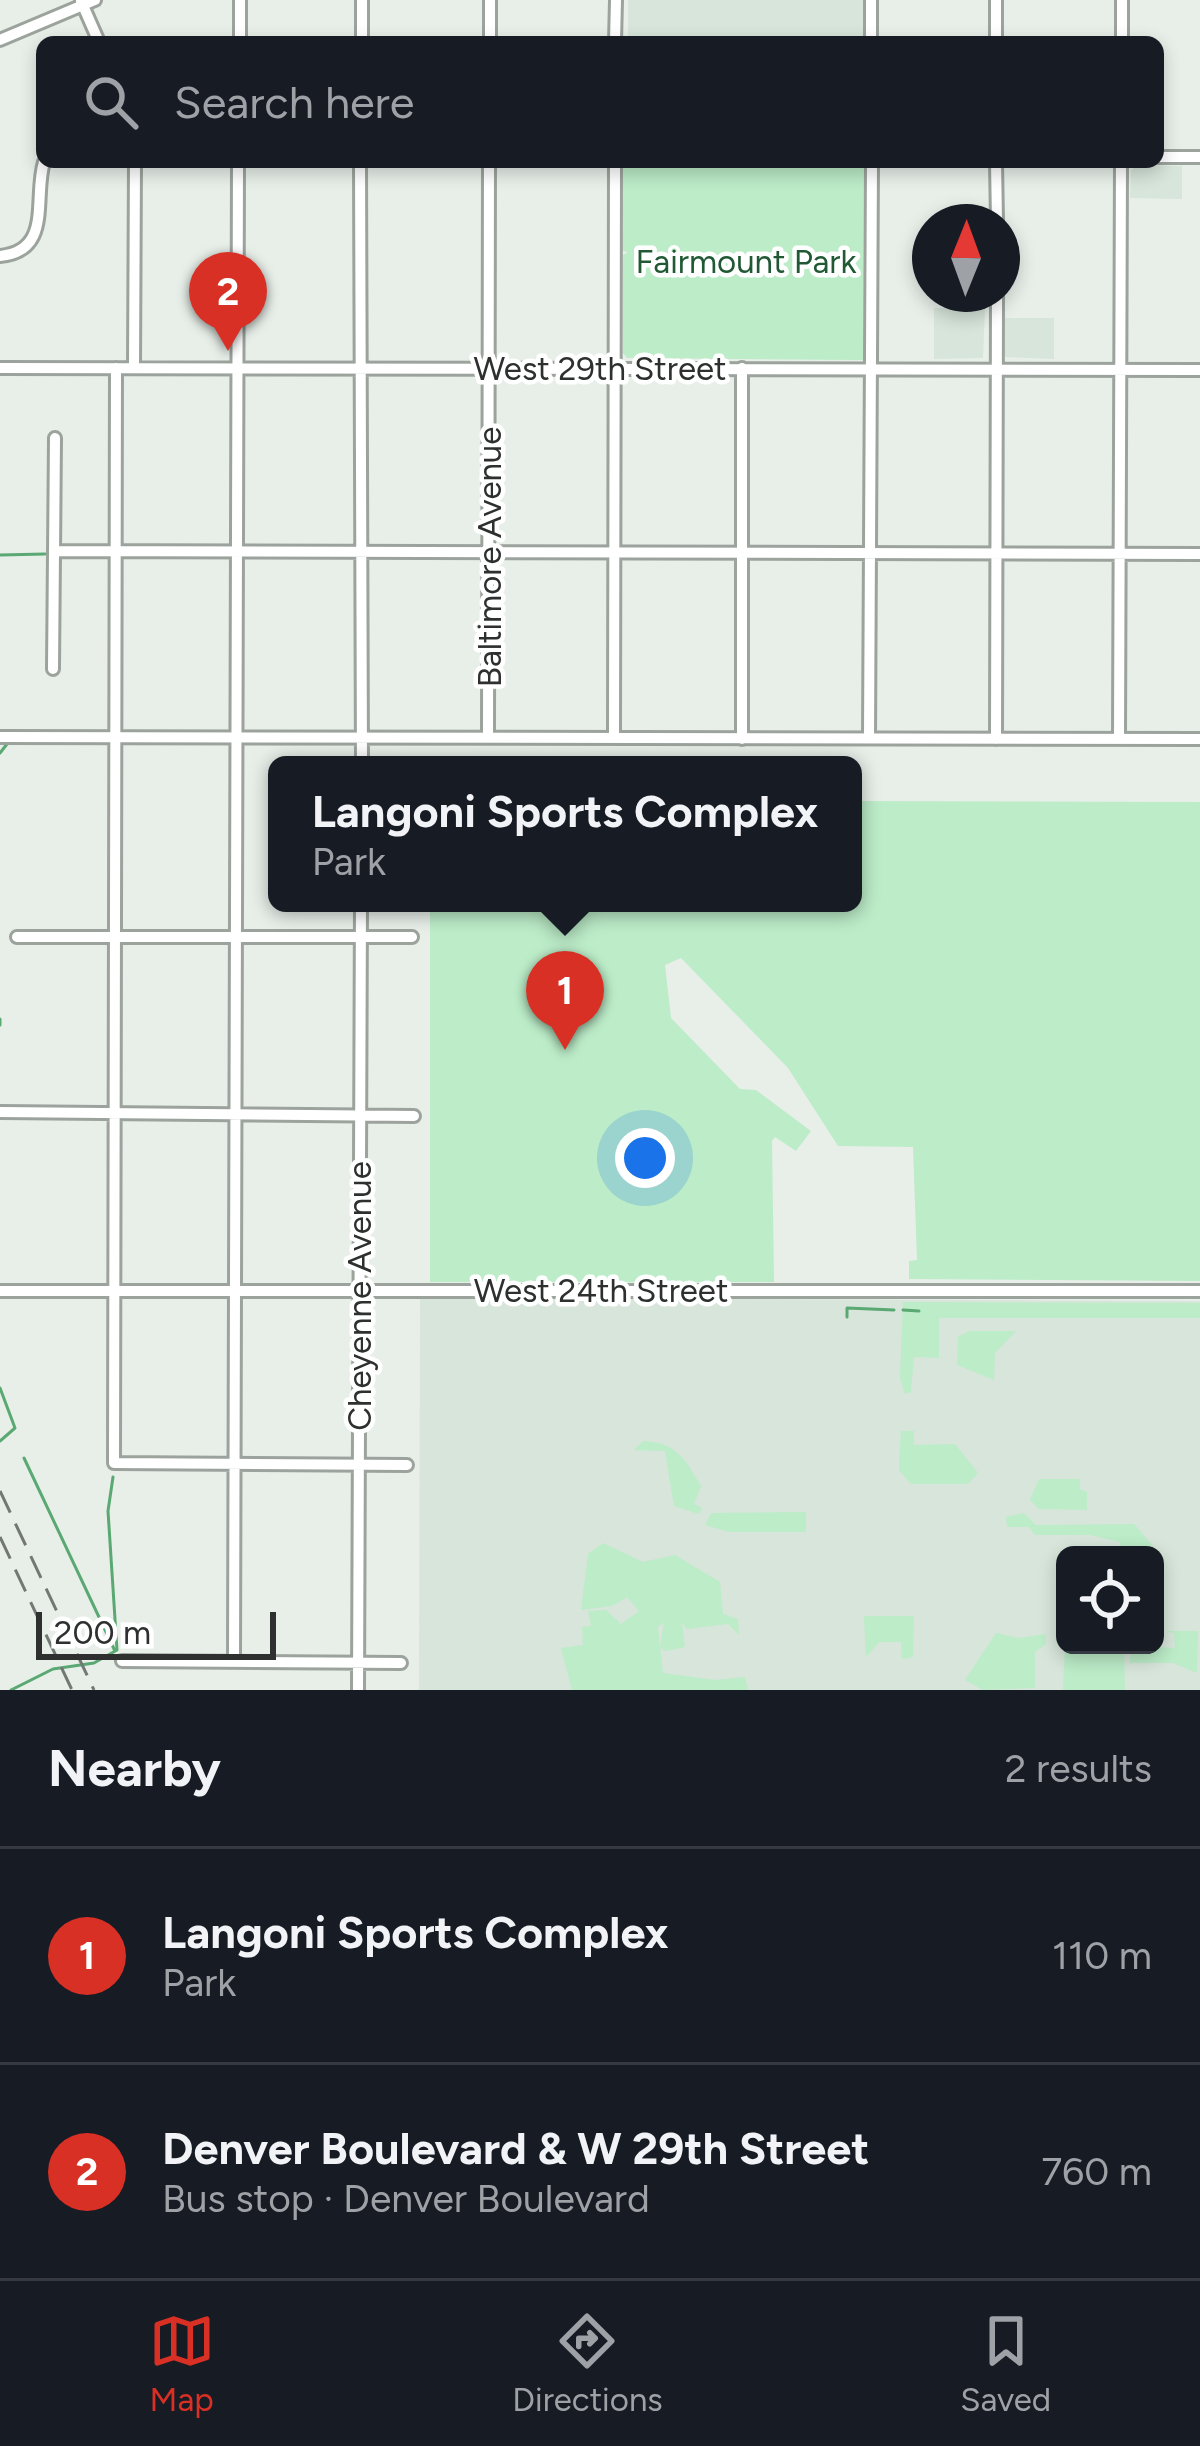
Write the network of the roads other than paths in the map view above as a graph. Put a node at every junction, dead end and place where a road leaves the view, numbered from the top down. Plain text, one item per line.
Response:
1 (240, 0) edge
2 (362, 0) edge
3 (490, 0) edge
4 (616, 0) edge
5 (872, 0) edge
6 (995, 0) edge
7 (1122, 0) edge
8 (86, 1) edge
9 (97, 36) edge
10 (240, 36) edge
11 (362, 36) edge
12 (490, 36) edge
13 (615, 36) edge
14 (872, 36) edge
15 (996, 36) edge
16 (1122, 36) edge
17 (0, 40) edge
18 (1164, 157) edge
19 (1200, 157) edge
20 (43, 168) edge
21 (135, 168) edge
22 (238, 168) edge
23 (360, 168) edge
24 (489, 168) edge
25 (615, 168) edge
26 (872, 168) edge
27 (997, 168) edge
28 (1121, 168) edge
29 (997, 204) edge
30 (0, 256) edge
31 (997, 312) edge
32 (0, 368) edge
33 (116, 368) junction
34 (134, 368) junction
35 (240, 368) junction
36 (362, 368) junction
37 (490, 368) junction
38 (615, 368) junction
39 (742, 368) junction
40 (868, 369) junction
41 (997, 370) junction
42 (1120, 370) junction
43 (1200, 370) edge
44 (55, 438) dead end
45 (54, 551) junction
46 (116, 551) junction
47 (239, 552) junction
48 (362, 552) junction
49 (489, 552) junction
50 (615, 552) junction
51 (741, 553) junction
52 (868, 554) junction
53 (994, 554) junction
54 (1121, 554) junction
55 (1200, 554) edge
56 (53, 669) dead end
57 (0, 736) edge
58 (117, 736) junction
59 (239, 736) junction
60 (362, 736) junction
61 (488, 736) junction
62 (614, 737) junction
63 (742, 739) junction
64 (869, 739) junction
65 (1119, 739) junction
66 (1200, 739) edge
67 (996, 740) junction
68 (362, 756) edge
69 (361, 912) edge
70 (116, 936) junction
71 (16, 937) dead end
72 (360, 937) junction
73 (412, 937) dead end
74 (236, 938) junction
75 (0, 1112) edge
76 (114, 1112) junction
77 (238, 1113) junction
78 (360, 1115) junction
79 (414, 1116) dead end
80 (116, 1290) junction
81 (1, 1291) edge
82 (237, 1291) junction
83 (359, 1291) junction
84 (1200, 1291) edge
85 (238, 1464) junction
86 (357, 1464) junction
87 (407, 1465) dead end
88 (122, 1661) dead end
89 (234, 1662) junction
90 (358, 1663) junction
91 (401, 1663) dead end
92 (358, 1690) edge

1 - 10 street
2 - 11 street
3 - 12 street
4 - 13 street
5 - 14 street
6 - 15 street
7 - 16 street
8 - 9 street
8 - 17 street
18 - 19 street
20 - 30 street
21 - 34 street
22 - 35 street
23 - 36 street
24 - 37 street, Baltimore Avenue
25 - 38 street
26 - 40 street
27 - 29 street
28 - 42 street
31 - 41 street
32 - 33 street, West 29th Street
33 - 34 street, West 29th Street
33 - 46 street
34 - 35 street, West 29th Street
35 - 36 street, West 29th Street
35 - 47 street
36 - 37 street, West 29th Street
36 - 48 street
37 - 38 street, West 29th Street
37 - 49 street, Baltimore Avenue
38 - 39 street, West 29th Street
38 - 50 street
39 - 40 street, West 29th Street
39 - 51 street
40 - 41 street, West 29th Street
40 - 52 street
41 - 42 street, West 29th Street
41 - 53 street
42 - 43 street, West 29th Street
42 - 54 street
44 - 45 street
45 - 46 street
45 - 56 street
46 - 47 street
46 - 58 street
47 - 48 street
47 - 59 street
48 - 49 street
48 - 60 street
49 - 50 street
49 - 61 street, Baltimore Avenue
50 - 51 street
50 - 62 street
51 - 52 street
51 - 63 street
52 - 53 street
52 - 64 street
53 - 54 street
53 - 67 street
54 - 55 street
54 - 65 street
57 - 58 street
58 - 59 street
58 - 70 street
59 - 60 street
59 - 74 street
60 - 61 street
60 - 68 street
61 - 62 street
62 - 63 street
63 - 64 street
64 - 67 street
65 - 66 street
65 - 67 street
69 - 72 street, Cheyenne Avenue
70 - 71 street
70 - 74 street
70 - 76 street
72 - 73 street
72 - 74 street
72 - 78 street, Cheyenne Avenue
74 - 77 street
75 - 76 street
76 - 77 street
76 - 80 street
77 - 78 street
77 - 82 street
78 - 79 street
78 - 83 street, Cheyenne Avenue
80 - 81 street, West 24th Street
80 - 82 street, West 24th Street
80 - 85 street
82 - 83 street, West 24th Street
82 - 85 street
83 - 84 street, West 24th Street
83 - 86 street, Cheyenne Avenue
85 - 86 street
85 - 89 street
86 - 87 street
86 - 90 street, Cheyenne Avenue
88 - 89 street
89 - 90 street
90 - 91 street
90 - 92 street, Cheyenne Avenue

